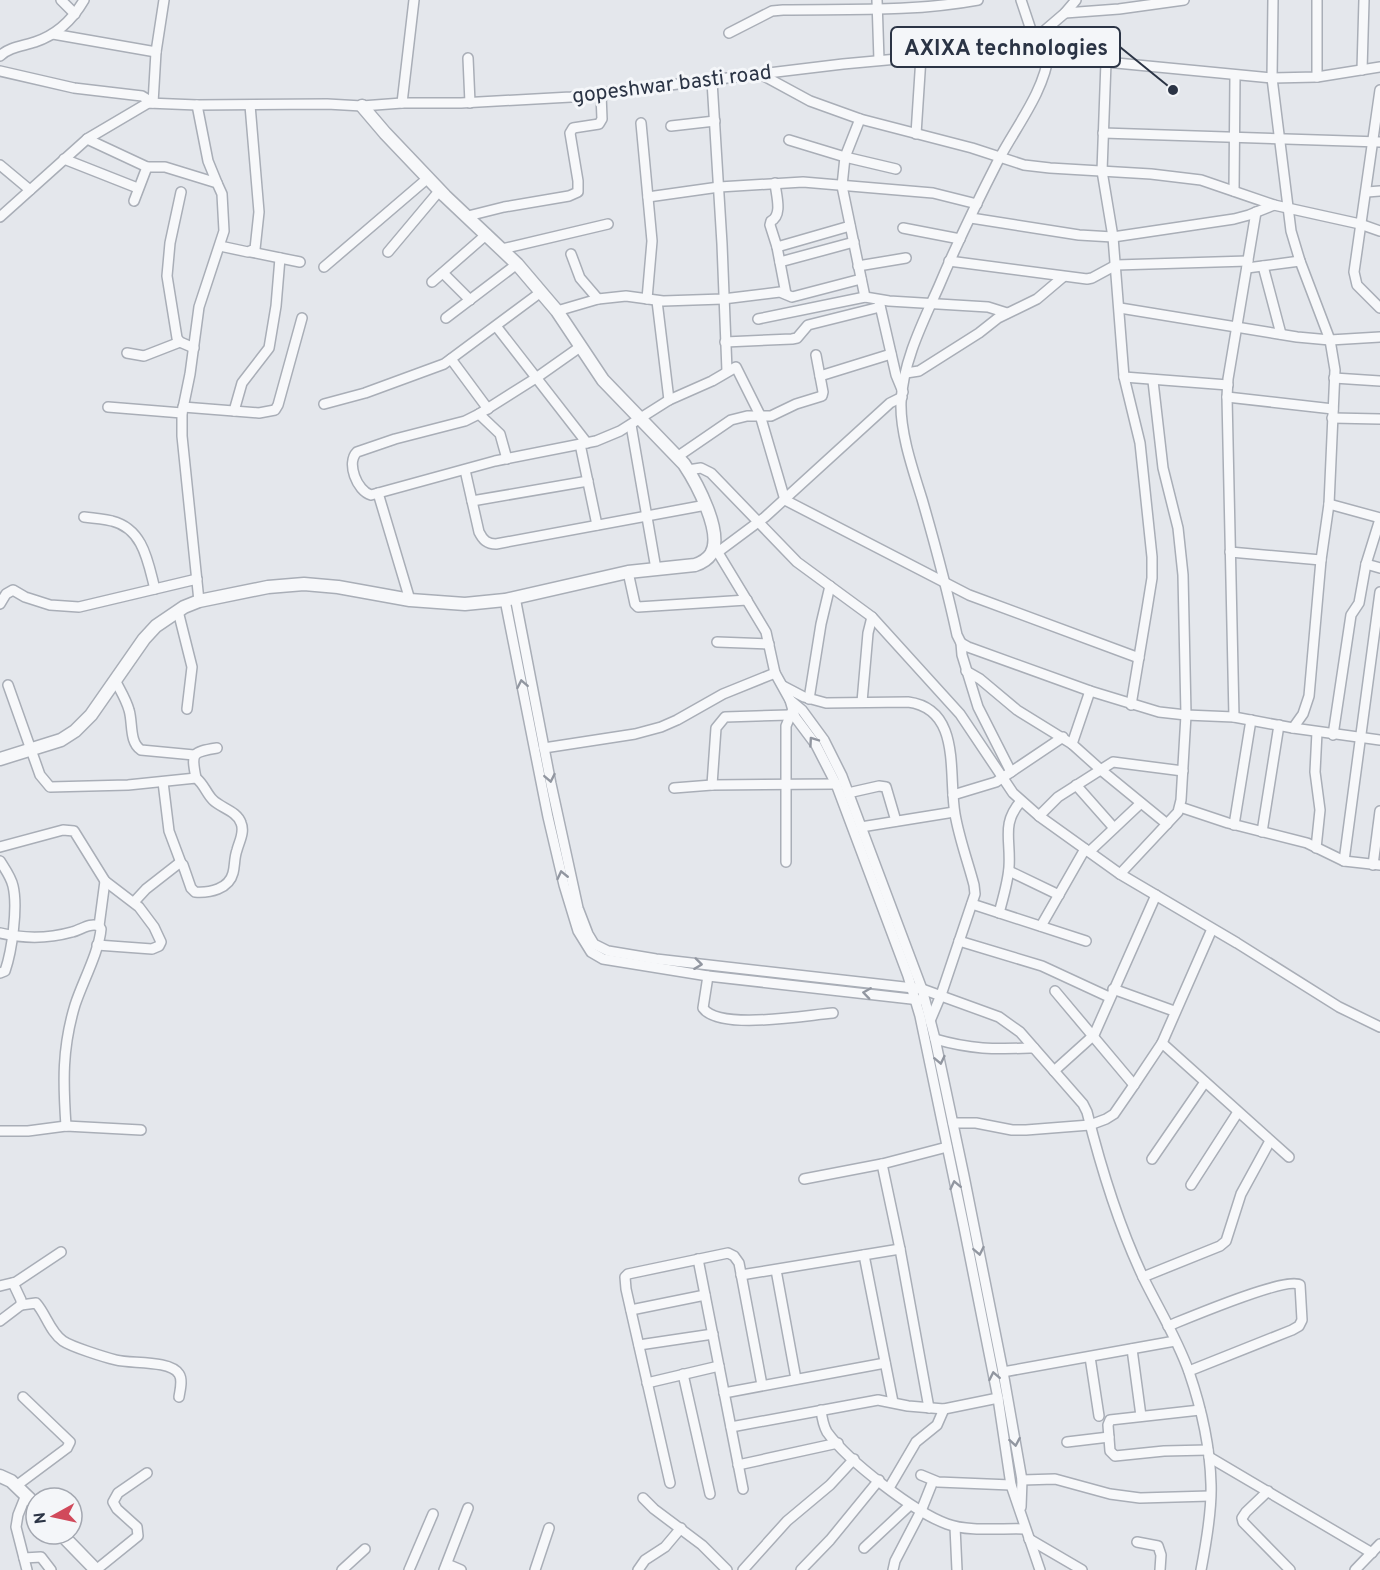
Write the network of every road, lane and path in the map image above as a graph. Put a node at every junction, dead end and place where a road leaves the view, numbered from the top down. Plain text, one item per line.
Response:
1 (61, 0) edge
2 (84, 0) edge
3 (164, 0) edge
4 (414, 0) edge
5 (978, 0) edge
6 (1021, 0) edge
7 (1076, 0) edge
8 (1184, 0) edge
9 (1273, 0) edge
10 (1317, 0) edge
11 (1364, 0) edge
12 (877, 5) edge
13 (1065, 13) junction
14 (75, 14) junction
15 (729, 33) dead end
16 (53, 34) junction
17 (1034, 39) junction
18 (1023, 49) junction
19 (156, 52) junction
20 (1, 53) edge
21 (1049, 53) junction
22 (921, 57) junction
23 (468, 58) dead end
24 (879, 60) junction
25 (1106, 62) junction
26 (1380, 67) edge
27 (1362, 70) junction
28 (0, 71) edge
29 (761, 75) junction
30 (1235, 76) junction
31 (1317, 77) junction
32 (1272, 78) junction
33 (712, 81) junction
34 (1380, 90) edge
35 (601, 94) junction
36 (150, 103) junction
37 (402, 103) junction
38 (470, 103) junction
39 (197, 105) junction
40 (250, 105) junction
41 (362, 106) junction
42 (860, 119) junction
43 (715, 121) junction
44 (641, 123) dead end
45 (671, 126) dead end
46 (1103, 133) junction
47 (916, 134) junction
48 (1235, 137) junction
49 (87, 139) junction
50 (789, 140) dead end
51 (1279, 140) junction
52 (1377, 142) edge
53 (845, 157) junction
54 (1000, 158) junction
55 (64, 159) junction
56 (0, 165) edge
57 (147, 167) junction
58 (896, 169) dead end
59 (1102, 171) junction
60 (428, 178) junction
61 (217, 183) junction
62 (776, 183) junction
63 (842, 186) junction
64 (135, 187) dead end
65 (719, 187) junction
66 (30, 190) junction
67 (440, 190) junction
68 (1234, 191) junction
69 (1380, 191) edge
70 (181, 192) dead end
71 (1366, 192) junction
72 (648, 197) junction
73 (134, 201) dead end
74 (977, 204) junction
75 (1274, 205) junction
76 (1288, 208) junction
77 (1256, 212) junction
78 (468, 216) junction
79 (0, 217) edge
80 (970, 218) junction
81 (608, 224) dead end
82 (1360, 224) junction
83 (850, 226) junction
84 (903, 228) dead end
85 (1380, 231) edge
86 (487, 234) junction
87 (1113, 237) junction
88 (960, 238) junction
89 (854, 242) junction
90 (220, 246) junction
91 (777, 247) junction
92 (502, 249) junction
93 (251, 252) junction
94 (387, 252) dead end
95 (571, 254) dead end
96 (280, 258) junction
97 (906, 258) dead end
98 (949, 261) junction
99 (1300, 261) junction
100 (300, 262) dead end
101 (780, 262) junction
102 (517, 264) junction
103 (1116, 265) junction
104 (1247, 265) junction
105 (858, 266) junction
106 (1263, 266) junction
107 (324, 267) dead end
108 (443, 273) junction
109 (1063, 277) junction
110 (861, 279) junction
111 (432, 282) dead end
112 (541, 292) junction
113 (786, 294) junction
114 (865, 297) junction
115 (723, 299) junction
116 (470, 300) junction
117 (598, 300) junction
118 (652, 300) junction
119 (879, 303) junction
120 (931, 303) junction
121 (1120, 308) junction
122 (1380, 308) edge
123 (557, 311) junction
124 (1007, 313) junction
125 (302, 318) dead end
126 (446, 318) dead end
127 (758, 319) dead end
128 (496, 326) junction
129 (1238, 327) junction
130 (1281, 334) junction
131 (1380, 337) edge
132 (1330, 340) junction
133 (180, 342) junction
134 (725, 342) junction
135 (580, 347) junction
136 (194, 348) junction
137 (127, 353) dead end
138 (891, 354) junction
139 (816, 355) dead end
140 (451, 359) junction
141 (727, 371) junction
142 (906, 373) junction
143 (820, 376) junction
144 (1124, 377) junction
145 (536, 378) junction
146 (1334, 378) junction
147 (1153, 381) junction
148 (1380, 381) edge
149 (1228, 385) junction
150 (902, 394) junction
151 (1227, 397) junction
152 (669, 400) junction
153 (324, 405) dead end
154 (108, 407) dead end
155 (488, 409) junction
156 (182, 410) junction
157 (234, 411) junction
158 (479, 414) junction
159 (1332, 414) junction
160 (760, 416) junction
161 (1380, 419) edge
162 (635, 422) junction
163 (584, 443) junction
164 (677, 457) junction
165 (507, 459) junction
166 (465, 470) junction
167 (688, 470) junction
168 (588, 481) junction
169 (378, 493) junction
170 (784, 500) junction
171 (472, 501) junction
172 (1329, 504) junction
173 (706, 505) junction
174 (646, 515) junction
175 (84, 517) dead end
176 (1380, 519) edge
177 (758, 523) junction
178 (597, 525) junction
179 (716, 549) junction
180 (1230, 552) junction
181 (1321, 560) junction
182 (1366, 564) junction
183 (1380, 568) edge
184 (656, 569) junction
185 (628, 572) junction
186 (197, 579) junction
187 (946, 585) junction
188 (830, 586) junction
189 (155, 589) junction
190 (1380, 592) edge
191 (510, 598) junction
192 (410, 600) junction
193 (747, 600) junction
194 (199, 601) junction
195 (0, 604) edge
196 (178, 611) junction
197 (872, 617) junction
198 (717, 642) dead end
199 (961, 643) junction
200 (769, 644) junction
201 (1139, 658) junction
202 (966, 671) junction
203 (775, 673) junction
204 (115, 680) junction
205 (8, 685) dead end
206 (783, 686) junction
207 (1090, 691) junction
208 (809, 699) junction
209 (862, 702) junction
210 (1131, 705) junction
211 (791, 708) junction
212 (187, 709) dead end
213 (1186, 716) junction
214 (1234, 717) junction
215 (1251, 720) junction
216 (1279, 725) junction
217 (1293, 728) junction
218 (1317, 732) junction
219 (1333, 735) junction
220 (1063, 737) junction
221 (1361, 738) junction
222 (1380, 740) edge
223 (1072, 744) junction
224 (217, 748) dead end
225 (544, 748) junction
226 (31, 751) junction
227 (194, 755) junction
228 (0, 759) edge
229 (1101, 770) junction
230 (1183, 771) junction
231 (1011, 772) junction
232 (196, 778) junction
233 (1001, 778) junction
234 (163, 782) junction
235 (786, 784) junction
236 (836, 784) junction
237 (712, 785) junction
238 (1076, 785) junction
239 (674, 788) dead end
240 (849, 793) junction
241 (953, 795) junction
242 (1021, 801) junction
243 (1141, 802) junction
244 (1180, 807) junction
245 (1380, 811) edge
246 (954, 812) junction
247 (1039, 816) junction
248 (896, 821) junction
249 (1167, 824) junction
250 (1234, 825) junction
251 (861, 827) junction
252 (1114, 828) junction
253 (1262, 832) junction
254 (0, 847) edge
255 (1316, 848) junction
256 (1087, 851) junction
257 (0, 861) edge
258 (1344, 861) junction
259 (786, 862) dead end
260 (181, 863) junction
261 (1376, 865) edge
262 (1009, 871) junction
263 (1120, 874) junction
264 (105, 881) junction
265 (1059, 895) junction
266 (1156, 895) junction
267 (134, 902) junction
268 (972, 904) junction
269 (999, 913) junction
270 (99, 926) junction
271 (1041, 926) junction
272 (1212, 929) junction
273 (0, 933) edge
274 (12, 936) junction
275 (958, 941) junction
276 (1086, 941) dead end
277 (97, 945) junction
278 (0, 973) edge
279 (708, 976) junction
280 (911, 987) junction
281 (922, 989) junction
282 (1055, 991) dead end
283 (1111, 993) junction
284 (941, 995) junction
285 (920, 1000) junction
286 (1174, 1011) junction
287 (833, 1013) dead end
288 (930, 1021) junction
289 (1380, 1027) edge
290 (1094, 1035) junction
291 (935, 1039) junction
292 (1162, 1043) junction
293 (1034, 1047) junction
294 (1054, 1071) junction
295 (1205, 1082) junction
296 (1134, 1085) junction
297 (1238, 1112) junction
298 (953, 1123) junction
299 (1090, 1125) junction
300 (66, 1126) junction
301 (141, 1130) dead end
302 (0, 1131) edge
303 (1270, 1141) junction
304 (947, 1147) junction
305 (1289, 1157) dead end
306 (1152, 1159) dead end
307 (882, 1164) junction
308 (804, 1179) dead end
309 (1191, 1185) dead end
310 (900, 1249) junction
311 (61, 1252) dead end
312 (864, 1255) junction
313 (698, 1259) junction
314 (776, 1269) junction
315 (741, 1275) junction
316 (1143, 1276) junction
317 (13, 1283) junction
318 (0, 1286) edge
319 (705, 1295) junction
320 (21, 1305) junction
321 (631, 1310) junction
322 (0, 1321) edge
323 (1168, 1326) junction
324 (712, 1334) junction
325 (1175, 1341) junction
326 (639, 1346) junction
327 (1132, 1349) junction
328 (1090, 1357) junction
329 (885, 1363) junction
330 (719, 1366) junction
331 (1189, 1371) junction
332 (1003, 1372) junction
333 (684, 1374) junction
334 (796, 1379) junction
335 (647, 1383) junction
336 (762, 1385) junction
337 (724, 1394) junction
338 (23, 1397) dead end
339 (180, 1397) dead end
340 (998, 1398) junction
341 (893, 1402) junction
342 (929, 1408) junction
343 (944, 1409) junction
344 (821, 1410) junction
345 (1200, 1410) junction
346 (1099, 1416) dead end
347 (1141, 1416) junction
348 (731, 1427) junction
349 (1109, 1437) junction
350 (1067, 1442) dead end
351 (838, 1443) junction
352 (1209, 1454) junction
353 (854, 1459) junction
354 (0, 1465) edge
355 (738, 1465) junction
356 (147, 1473) dead end
357 (921, 1475) dead end
358 (879, 1480) junction
359 (1022, 1480) junction
360 (933, 1481) junction
361 (670, 1483) dead end
362 (1011, 1485) junction
363 (889, 1488) junction
364 (743, 1489) dead end
365 (16, 1491) edge
366 (1268, 1491) junction
367 (710, 1494) dead end
368 (1210, 1496) junction
369 (643, 1498) dead end
370 (910, 1505) junction
371 (468, 1508) dead end
372 (921, 1511) junction
373 (433, 1514) dead end
374 (1021, 1516) junction
375 (956, 1527) junction
376 (549, 1528) dead end
377 (681, 1528) junction
378 (1025, 1528) junction
379 (1029, 1539) junction
380 (1137, 1542) dead end
381 (1380, 1544) edge
382 (73, 1546) edge
383 (864, 1548) dead end
384 (365, 1549) dead end
385 (1372, 1553) junction
386 (24, 1558) junction
387 (446, 1567) edge
388 (27, 1570) edge
389 (51, 1570) edge
390 (96, 1570) edge
391 (342, 1570) edge
392 (408, 1570) edge
393 (461, 1570) edge
394 (535, 1570) edge
395 (638, 1570) edge
396 (727, 1570) edge
397 (742, 1570) edge
398 (801, 1570) edge
399 (893, 1570) edge
400 (957, 1570) edge
401 (1040, 1570) edge
402 (1082, 1570) edge
403 (1160, 1570) edge
404 (1201, 1570) edge
405 (1290, 1570) edge
406 (1355, 1570) edge

1 - 14 street
2 - 14 street
3 - 19 street
4 - 37 street
5 - 12 street
6 - 17 street
7 - 13 street
8 - 13 street
9 - 32 street
10 - 31 street
11 - 27 street
12 - 15 street
12 - 24 street
13 - 17 street
14 - 16 street
16 - 19 street
16 - 20 street
17 - 18 street
18 - 21 street, gopeshwar basti road
18 - 22 street, gopeshwar basti road
19 - 36 street
21 - 25 street, gopeshwar basti road
21 - 54 street
22 - 24 street, gopeshwar basti road
22 - 47 street
23 - 38 street
24 - 29 street, gopeshwar basti road
25 - 30 street, gopeshwar basti road
25 - 46 street
26 - 27 street, gopeshwar basti road
27 - 31 street, gopeshwar basti road
28 - 36 street, gopeshwar basti road
29 - 33 street, gopeshwar basti road
29 - 42 street
30 - 32 street, gopeshwar basti road
30 - 48 street
31 - 32 street, gopeshwar basti road
32 - 51 street
33 - 35 street, gopeshwar basti road
33 - 43 street
34 - 52 street
35 - 38 street, gopeshwar basti road
35 - 78 street
36 - 39 street, gopeshwar basti road
36 - 49 street
37 - 38 street, gopeshwar basti road
37 - 41 street, gopeshwar basti road
39 - 40 street, gopeshwar basti road
39 - 61 street
40 - 41 street, gopeshwar basti road
40 - 93 street
41 - 60 street
42 - 47 street
42 - 53 street
43 - 45 street
43 - 65 street
44 - 72 street
46 - 48 street
46 - 59 street
47 - 54 street
48 - 51 street
48 - 68 street
49 - 55 street
49 - 57 street
50 - 53 street
51 - 52 street
51 - 76 street
52 - 71 street
53 - 58 street
53 - 63 street
54 - 59 street
54 - 74 street
55 - 64 street
55 - 66 street
56 - 66 street
57 - 61 street
57 - 73 street
59 - 68 street
59 - 87 street
60 - 67 street
60 - 107 street
61 - 90 street
62 - 63 street
62 - 65 street
62 - 91 street
63 - 74 street
63 - 83 street
65 - 72 street
65 - 115 street
66 - 79 street
67 - 78 street
67 - 94 street
68 - 75 street
69 - 71 street
70 - 133 street
71 - 82 street
72 - 118 street
74 - 80 street
75 - 76 street
75 - 77 street
76 - 82 street
76 - 99 street
77 - 87 street
77 - 104 street
78 - 86 street
80 - 87 street
80 - 88 street
81 - 92 street
82 - 85 street
82 - 122 street
83 - 89 street
83 - 91 street
84 - 88 street
86 - 92 street
86 - 108 street
87 - 103 street
88 - 98 street
89 - 101 street
89 - 105 street
90 - 93 street
90 - 136 street
91 - 101 street
92 - 102 street
93 - 96 street
95 - 117 street
96 - 100 street
96 - 157 street
97 - 105 street
98 - 109 street
98 - 120 street
99 - 106 street
99 - 132 street
101 - 113 street
102 - 112 street
102 - 116 street
103 - 104 street
103 - 109 street
103 - 121 street
104 - 106 street
104 - 129 street
105 - 110 street
106 - 130 street
108 - 111 street
108 - 116 street
109 - 124 street
110 - 113 street
110 - 114 street
112 - 123 street
112 - 128 street
113 - 115 street
114 - 119 street
114 - 127 street
115 - 118 street
115 - 134 street
116 - 126 street
117 - 118 street
117 - 123 street
118 - 152 street
119 - 120 street
119 - 134 street
119 - 138 street
120 - 124 street
120 - 142 street
121 - 129 street
121 - 144 street
123 - 135 street
124 - 142 street
125 - 157 street
128 - 140 street
128 - 145 street
129 - 130 street
129 - 149 street
130 - 132 street
131 - 132 street
132 - 146 street
133 - 136 street
133 - 137 street
134 - 141 street
135 - 145 street
135 - 162 street
136 - 156 street
138 - 143 street
138 - 150 street
139 - 143 street
140 - 153 street
140 - 155 street
141 - 152 street
141 - 160 street
142 - 150 street
143 - 160 street
144 - 147 street
144 - 201 street
145 - 155 street
145 - 163 street
146 - 148 street
146 - 159 street
147 - 149 street
147 - 213 street
149 - 151 street
150 - 170 street
150 - 187 street
151 - 159 street
151 - 180 street
152 - 162 street
154 - 156 street
155 - 158 street
156 - 157 street
156 - 186 street
158 - 165 street
158 - 169 street
159 - 161 street
159 - 172 street
160 - 164 street
160 - 170 street
162 - 163 street
162 - 164 street
162 - 174 street
163 - 165 street
163 - 168 street
164 - 167 street
165 - 166 street
166 - 169 street
166 - 171 street
167 - 173 street
167 - 177 street
168 - 171 street
168 - 178 street
169 - 192 street
170 - 177 street
170 - 187 street
171 - 178 street
172 - 176 street
172 - 181 street
173 - 174 street
173 - 179 street
174 - 178 street
174 - 184 street
175 - 189 street
176 - 182 street
177 - 179 street
177 - 188 street
179 - 184 street
179 - 193 street
180 - 181 street
180 - 214 street
181 - 217 street
182 - 183 street
182 - 219 street
184 - 185 street
185 - 191 street
185 - 193 street
186 - 189 street
186 - 194 street
187 - 199 street
187 - 201 street
188 - 197 street
188 - 208 street
189 - 195 street
190 - 221 street
191 - 192 street
191 - 225 street
279 -> 191 street
192 - 194 street
193 - 200 street
194 - 196 street
196 - 204 street
196 - 212 street
197 - 209 street
197 - 233 street
198 - 200 street
199 - 202 street
199 - 207 street
200 - 203 street
201 - 210 street
202 - 220 street
202 - 231 street
203 - 206 street
203 - 225 street
204 - 226 street
204 - 227 street
205 - 226 street
206 - 208 street
206 - 211 street
207 - 210 street
207 - 223 street
208 - 209 street
209 - 241 street
210 - 213 street
211 - 235 street
236 -> 211 street
211 - 237 street
211 - 240 street
213 - 214 street
213 - 230 street
214 - 215 street
215 - 216 street
215 - 250 street
216 - 217 street
216 - 253 street
217 - 218 street
218 - 219 street
218 - 255 street
219 - 221 street
220 - 223 street
220 - 231 street
221 - 222 street
221 - 258 street
223 - 229 street
224 - 227 street
225 -> 280 street
226 - 228 street
226 - 234 street
227 - 232 street
229 - 230 street
229 - 238 street
229 - 243 street
230 - 244 street
231 - 233 street
232 - 234 street
232 - 260 street
233 - 241 street
233 - 242 street
234 - 260 street
235 - 236 street
235 - 237 street
235 - 259 street
236 - 280 street
237 - 239 street
238 - 247 street
238 - 252 street
240 - 248 street
240 - 251 street
241 - 246 street
242 - 247 street
242 - 262 street
243 - 249 street
243 - 252 street
244 - 249 street
244 - 250 street
245 - 261 street
246 - 248 street
246 - 268 street
247 - 256 street
248 - 251 street
249 - 263 street
250 - 253 street
251 - 281 street
252 - 256 street
253 - 255 street
254 - 264 street
255 - 258 street
256 - 263 street
256 - 265 street
257 - 274 street
258 - 261 street
260 - 267 street
262 - 265 street
262 - 269 street
263 - 266 street
264 - 267 street
264 - 270 street
265 - 271 street
266 - 272 street
266 - 283 street
267 - 277 street
268 - 269 street
268 - 275 street
269 - 271 street
270 - 274 street
270 - 277 street
271 - 276 street
272 - 286 street
272 - 289 street
273 - 274 street
274 - 278 street
275 - 283 street
275 - 284 street
277 - 300 street
285 -> 279 street
279 - 287 street
280 - 281 street
280 - 285 street
281 - 284 street
281 - 285 street
282 - 290 street
283 - 286 street
283 - 290 street
284 - 288 street
284 - 293 street
285 - 288 street
285 - 304 street
286 - 292 street
288 - 291 street
290 - 294 street
290 - 296 street
291 - 293 street
291 -> 298 street
292 - 295 street
292 - 296 street
293 - 294 street
294 - 299 street
295 - 297 street
295 - 306 street
296 - 299 street
297 - 303 street
297 - 309 street
298 - 299 street
298 -> 332 street
299 - 316 street
300 - 301 street
300 - 302 street
303 - 305 street
303 - 316 street
304 - 307 street
340 -> 304 street
307 - 308 street
307 - 310 street
310 - 312 street
310 - 342 street
311 - 317 street
312 - 314 street
312 - 329 street
313 - 315 street
313 - 319 street
313 - 321 street
314 - 315 street
314 - 334 street
315 - 336 street
316 - 323 street
317 - 318 street
317 - 320 street
319 - 321 street
319 - 324 street
320 - 322 street
320 - 339 street
321 - 326 street
323 - 325 street
323 - 331 street
324 - 326 street
324 - 330 street
325 - 327 street
325 - 331 street
326 - 335 street
327 - 328 street
327 - 347 street
328 - 332 street
328 - 346 street
329 - 334 street
329 - 341 street
330 - 333 street
330 - 337 street
331 - 345 street
332 -> 359 street
333 - 335 street
333 - 367 street
334 - 336 street
335 - 361 street
336 - 337 street
337 - 348 street
338 - 365 street
340 - 343 street
340 - 362 street
341 - 342 street
341 - 344 street
342 - 343 street
343 - 363 street
344 - 348 street
344 - 351 street
345 - 347 street
345 - 352 street
347 - 349 street
348 - 355 street
349 - 350 street
349 - 352 street
351 - 353 street
351 - 355 street
352 - 366 street
352 - 368 street
353 - 358 street
353 - 397 street
354 - 365 street
355 - 364 street
356 - 390 street
357 - 360 street
358 - 363 street
358 - 398 street
359 - 368 street
359 - 374 street
360 - 362 street
360 - 372 street
362 - 374 street
363 - 370 street
365 - 386 street
366 - 385 street
366 - 405 street
368 - 404 street
369 - 377 street
370 - 372 street
370 - 383 street
371 - 387 street
372 - 375 street
372 - 399 street
373 - 392 street
374 - 378 street
375 - 378 street
375 - 400 street
376 - 394 street
377 - 395 street
377 - 396 street
378 - 379 street
379 - 401 street
379 - 402 street
380 - 403 street
381 - 385 street
382 - 390 street
384 - 391 street
385 - 406 street
386 - 388 street
386 - 389 street
387 - 393 street

